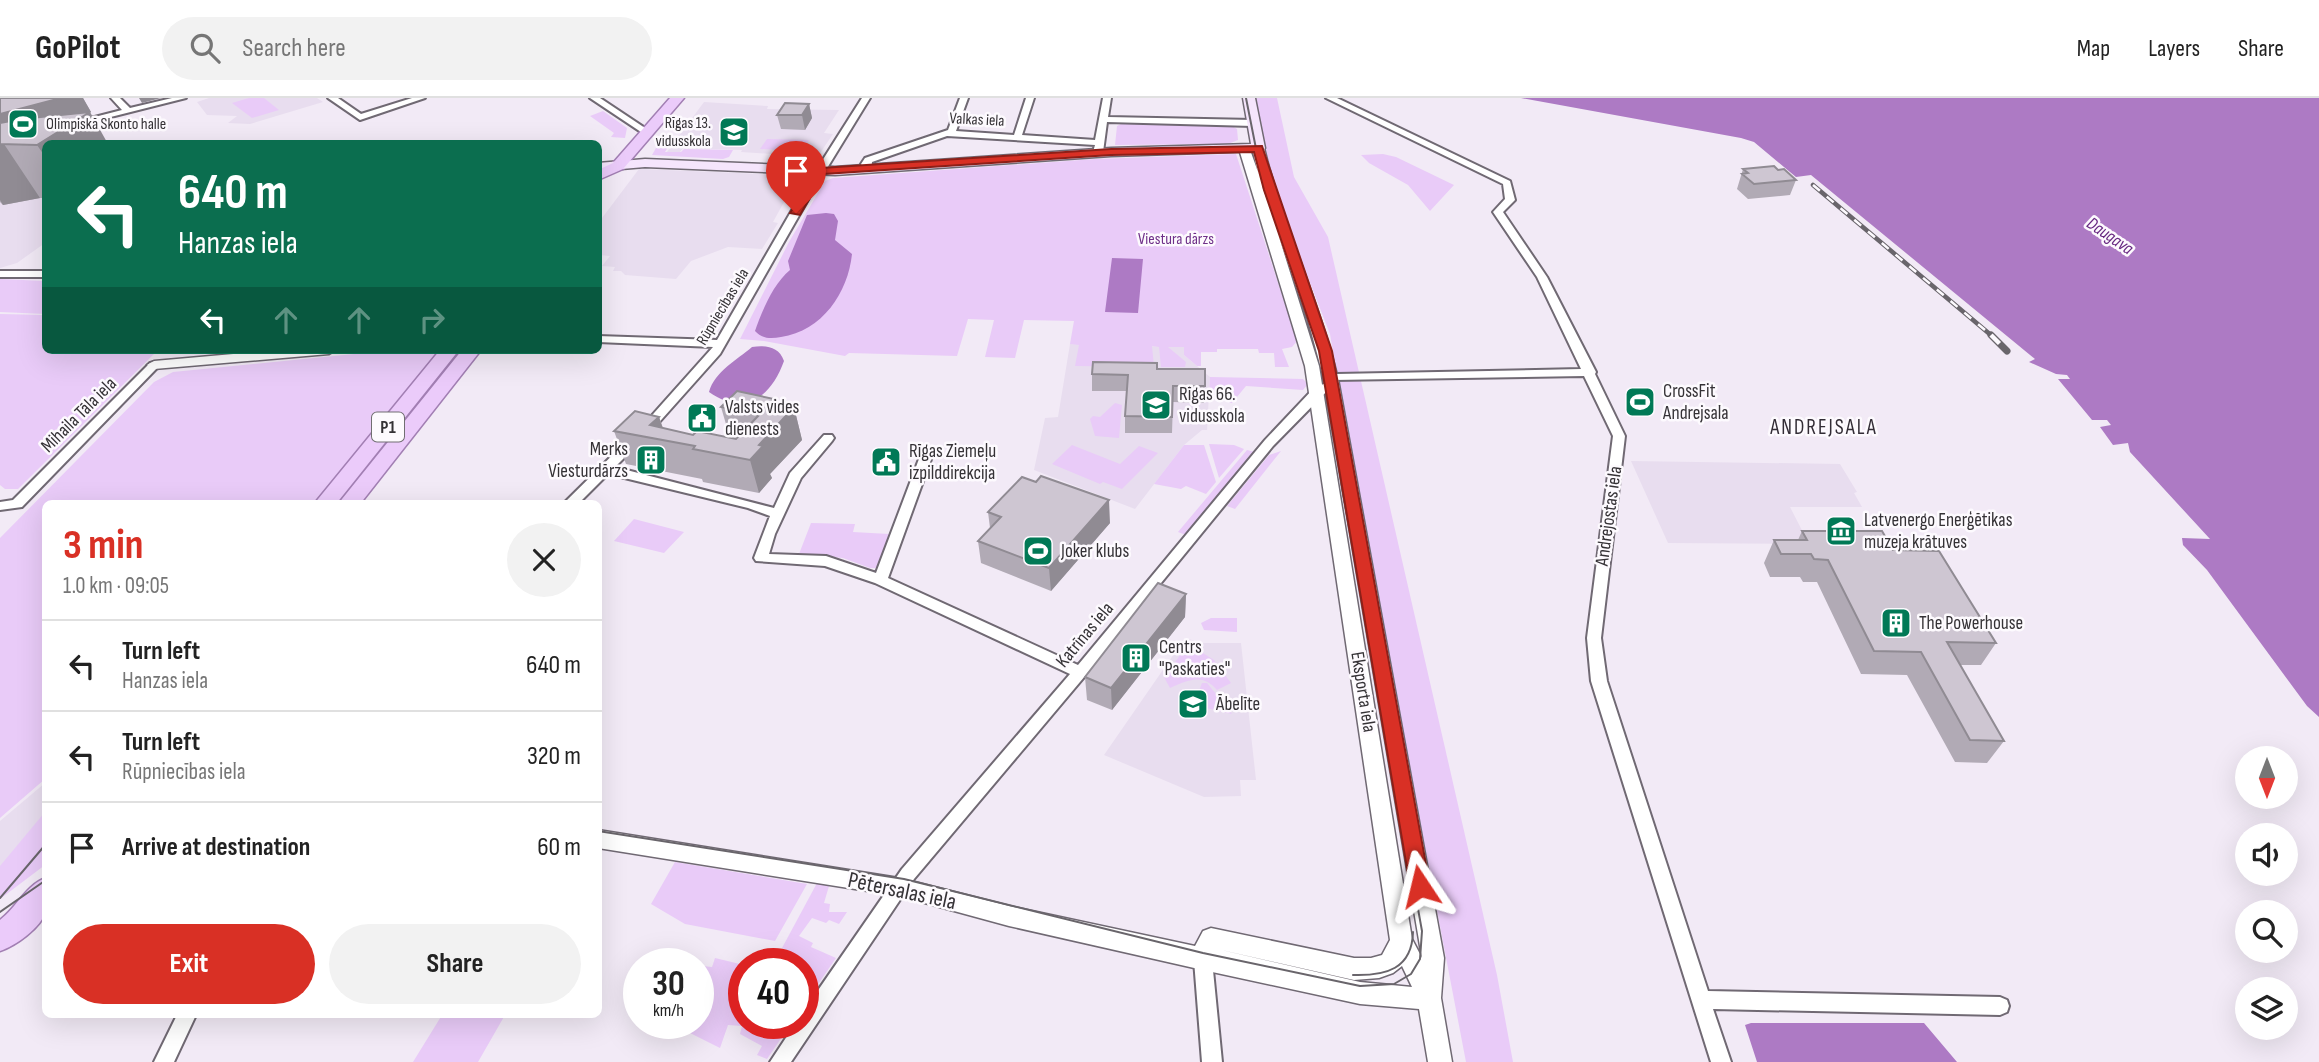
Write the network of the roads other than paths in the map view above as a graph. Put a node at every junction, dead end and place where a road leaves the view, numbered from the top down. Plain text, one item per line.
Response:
1 (114, 98) edge
2 (182, 98) edge
3 (332, 98) edge
4 (421, 98) edge
5 (594, 98) edge
6 (677, 98) edge
7 (866, 98) edge
8 (964, 98) edge
9 (1030, 98) edge
10 (1107, 98) edge
11 (1238, 98) edge
12 (1249, 98) edge
13 (1329, 98) edge
14 (128, 111) junction
15 (1103, 119) junction
16 (1247, 123) junction
17 (67, 127) edge
18 (647, 132) junction
19 (951, 133) junction
20 (1017, 138) junction
21 (1099, 148) junction
22 (1252, 148) junction
23 (618, 166) junction
24 (602, 167) edge
25 (868, 169) junction
26 (821, 171) junction
27 (602, 174) edge
28 (602, 190) edge
29 (0, 274) edge
30 (42, 274) edge
31 (602, 339) edge
32 (721, 344) junction
33 (164, 354) edge
34 (282, 354) edge
35 (447, 354) edge
36 (469, 354) edge
37 (154, 365) junction
38 (1590, 373) junction
39 (1324, 398) junction
40 (828, 438) dead end
41 (928, 452) dead end
42 (606, 469) junction
43 (328, 500) edge
44 (352, 500) edge
45 (574, 500) edge
46 (0, 506) edge
47 (778, 514) junction
48 (880, 580) junction
49 (1080, 672) junction
50 (602, 840) edge
51 (899, 887) junction
52 (40, 901) edge
53 (0, 938) edge
54 (1401, 940) junction
55 (1203, 960) junction
56 (1429, 998) junction
57 (1701, 1000) junction
58 (2000, 1006) dead end
59 (186, 1018) edge
60 (164, 1062) edge
61 (780, 1062) edge
62 (1212, 1062) edge
63 (1440, 1062) edge
64 (1721, 1062) edge

1 - 14 street
2 - 14 street
3 - 4 street
5 - 18 street
6 - 18 main road
7 - 26 street, Rūpniecības iela
8 - 19 street
9 - 20 street
10 - 15 street
11 - 16 main road, Eksporta iela
12 - 16 main road, Eksporta iela
13 - 38 street, Andrejostas iela
14 - 17 street
15 - 16 street
15 - 21 street
16 - 22 main road, Eksporta iela
18 - 23 main road
19 - 20 street, Valkas iela
19 - 25 street, Valkas iela
20 - 21 street, Valkas iela
21 - 22 main road
21 - 25 main road
22 - 39 street, Eksporta iela
23 - 24 main road
23 - 26 main road
23 - 27 main road
23 - 28 main road
25 - 26 main road
26 - 32 street, Rūpniecības iela
29 - 30 street
31 - 32 street
32 - 42 street, Rūpniecības iela
33 - 37 street, Mihaila Tāla iela
34 - 37 street
35 - 43 main road, P1
36 - 44 main road, P1
37 - 46 street, Mihaila Tāla iela
38 - 39 street
38 - 57 street, Andrejostas iela
39 - 49 street, Katrīnas iela
39 - 54 street, Eksporta iela
39 - 56 street, Eksporta iela
40 - 47 street
41 - 48 street
42 - 45 street, Rūpniecības iela
42 - 47 street
47 - 48 street
48 - 49 street
49 - 51 street, Katrīnas iela
50 - 51 street, Pētersalas iela
51 - 55 street, Pētersalas iela
51 - 61 street, Katrīnas iela
52 - 53 main road
54 - 55 street
54 - 56 street, Eksporta iela
55 - 56 street, Pētersalas iela
55 - 62 street
56 - 63 street, Eksporta iela
57 - 58 street
57 - 64 street, Andrejostas iela
59 - 60 street

